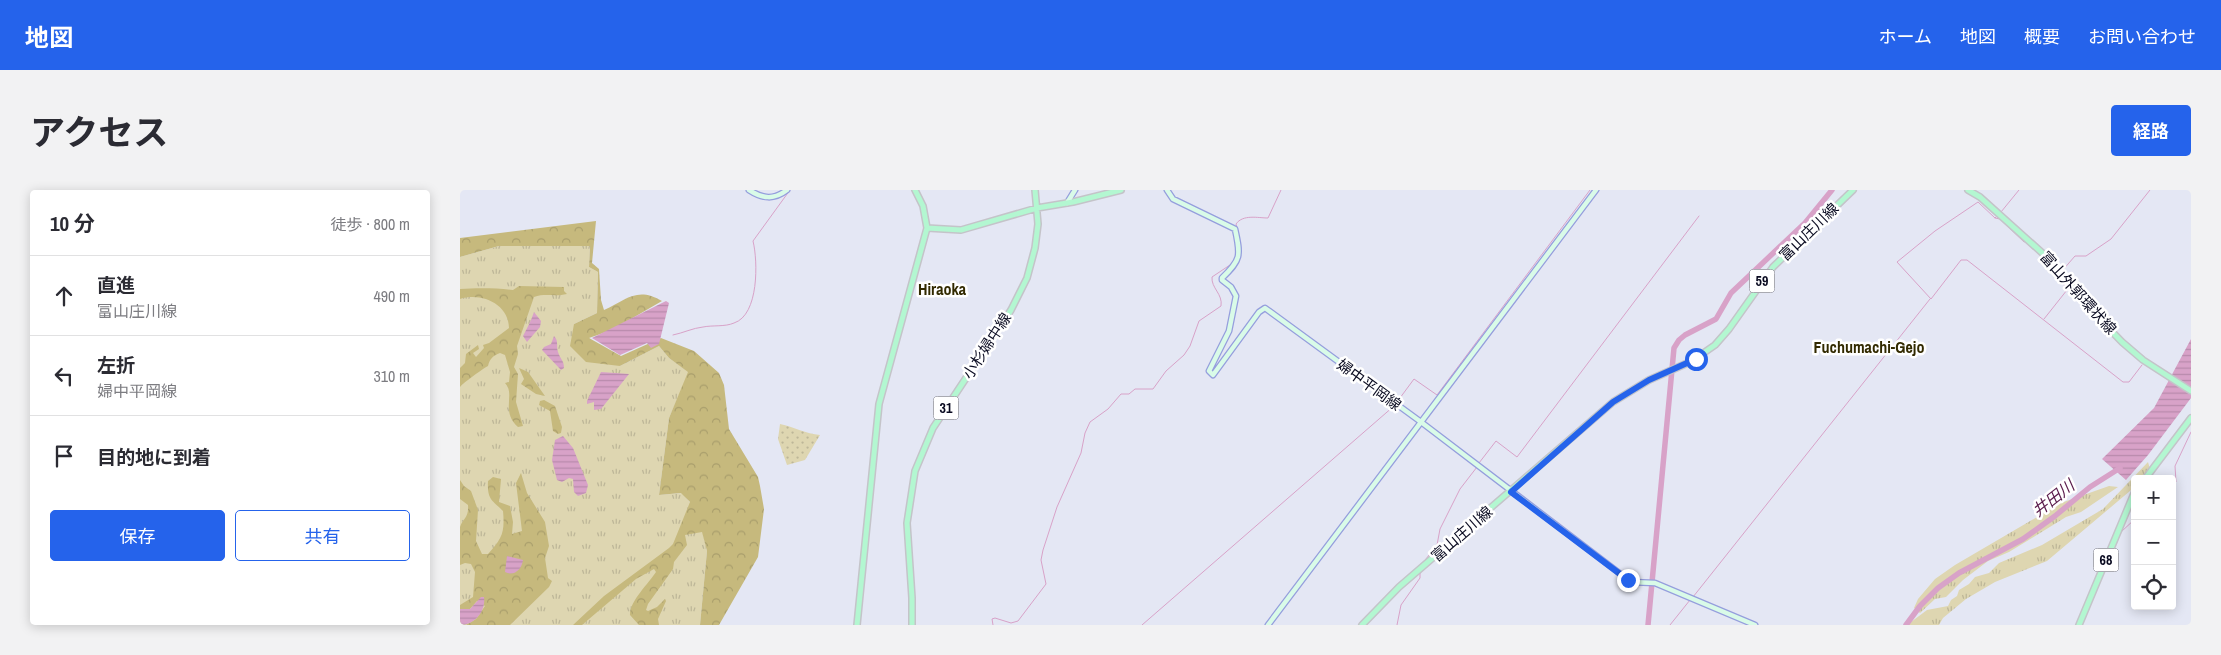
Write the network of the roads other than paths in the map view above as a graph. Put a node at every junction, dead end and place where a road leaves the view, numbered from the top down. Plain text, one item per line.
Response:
1 (749, 190) edge
2 (787, 190) edge
3 (915, 190) edge
4 (1036, 190) edge
5 (1075, 190) edge
6 (1121, 190) edge
7 (1167, 190) edge
8 (1596, 190) edge
9 (1853, 190) edge
10 (1968, 190) edge
11 (1067, 203) junction
12 (1037, 208) junction
13 (927, 228) junction
14 (2191, 391) edge
15 (2191, 418) edge
16 (1421, 422) junction
17 (2148, 475) edge
18 (1511, 492) junction
19 (2131, 501) edge
20 (857, 625) edge
21 (912, 625) edge
22 (1268, 625) edge
23 (1362, 625) edge
24 (1755, 625) edge
25 (2079, 625) edge

1 - 2 main road
3 - 13 main road
4 - 12 main road, 小杉婦中線
5 - 11 main road
6 - 11 main road
7 - 16 main road, 婦中平岡線
8 - 16 main road
9 - 18 main road, 富山庄川線 / 59
10 - 14 main road, 富山外郭環状線
11 - 12 main road
12 - 13 main road
12 - 21 main road, 小杉婦中線 / 31
13 - 20 main road
15 - 17 main road
16 - 18 main road, 婦中平岡線
16 - 22 main road
18 - 23 main road, 富山庄川線 / 59
18 - 24 main road, 婦中平岡線
19 - 25 main road, 68

